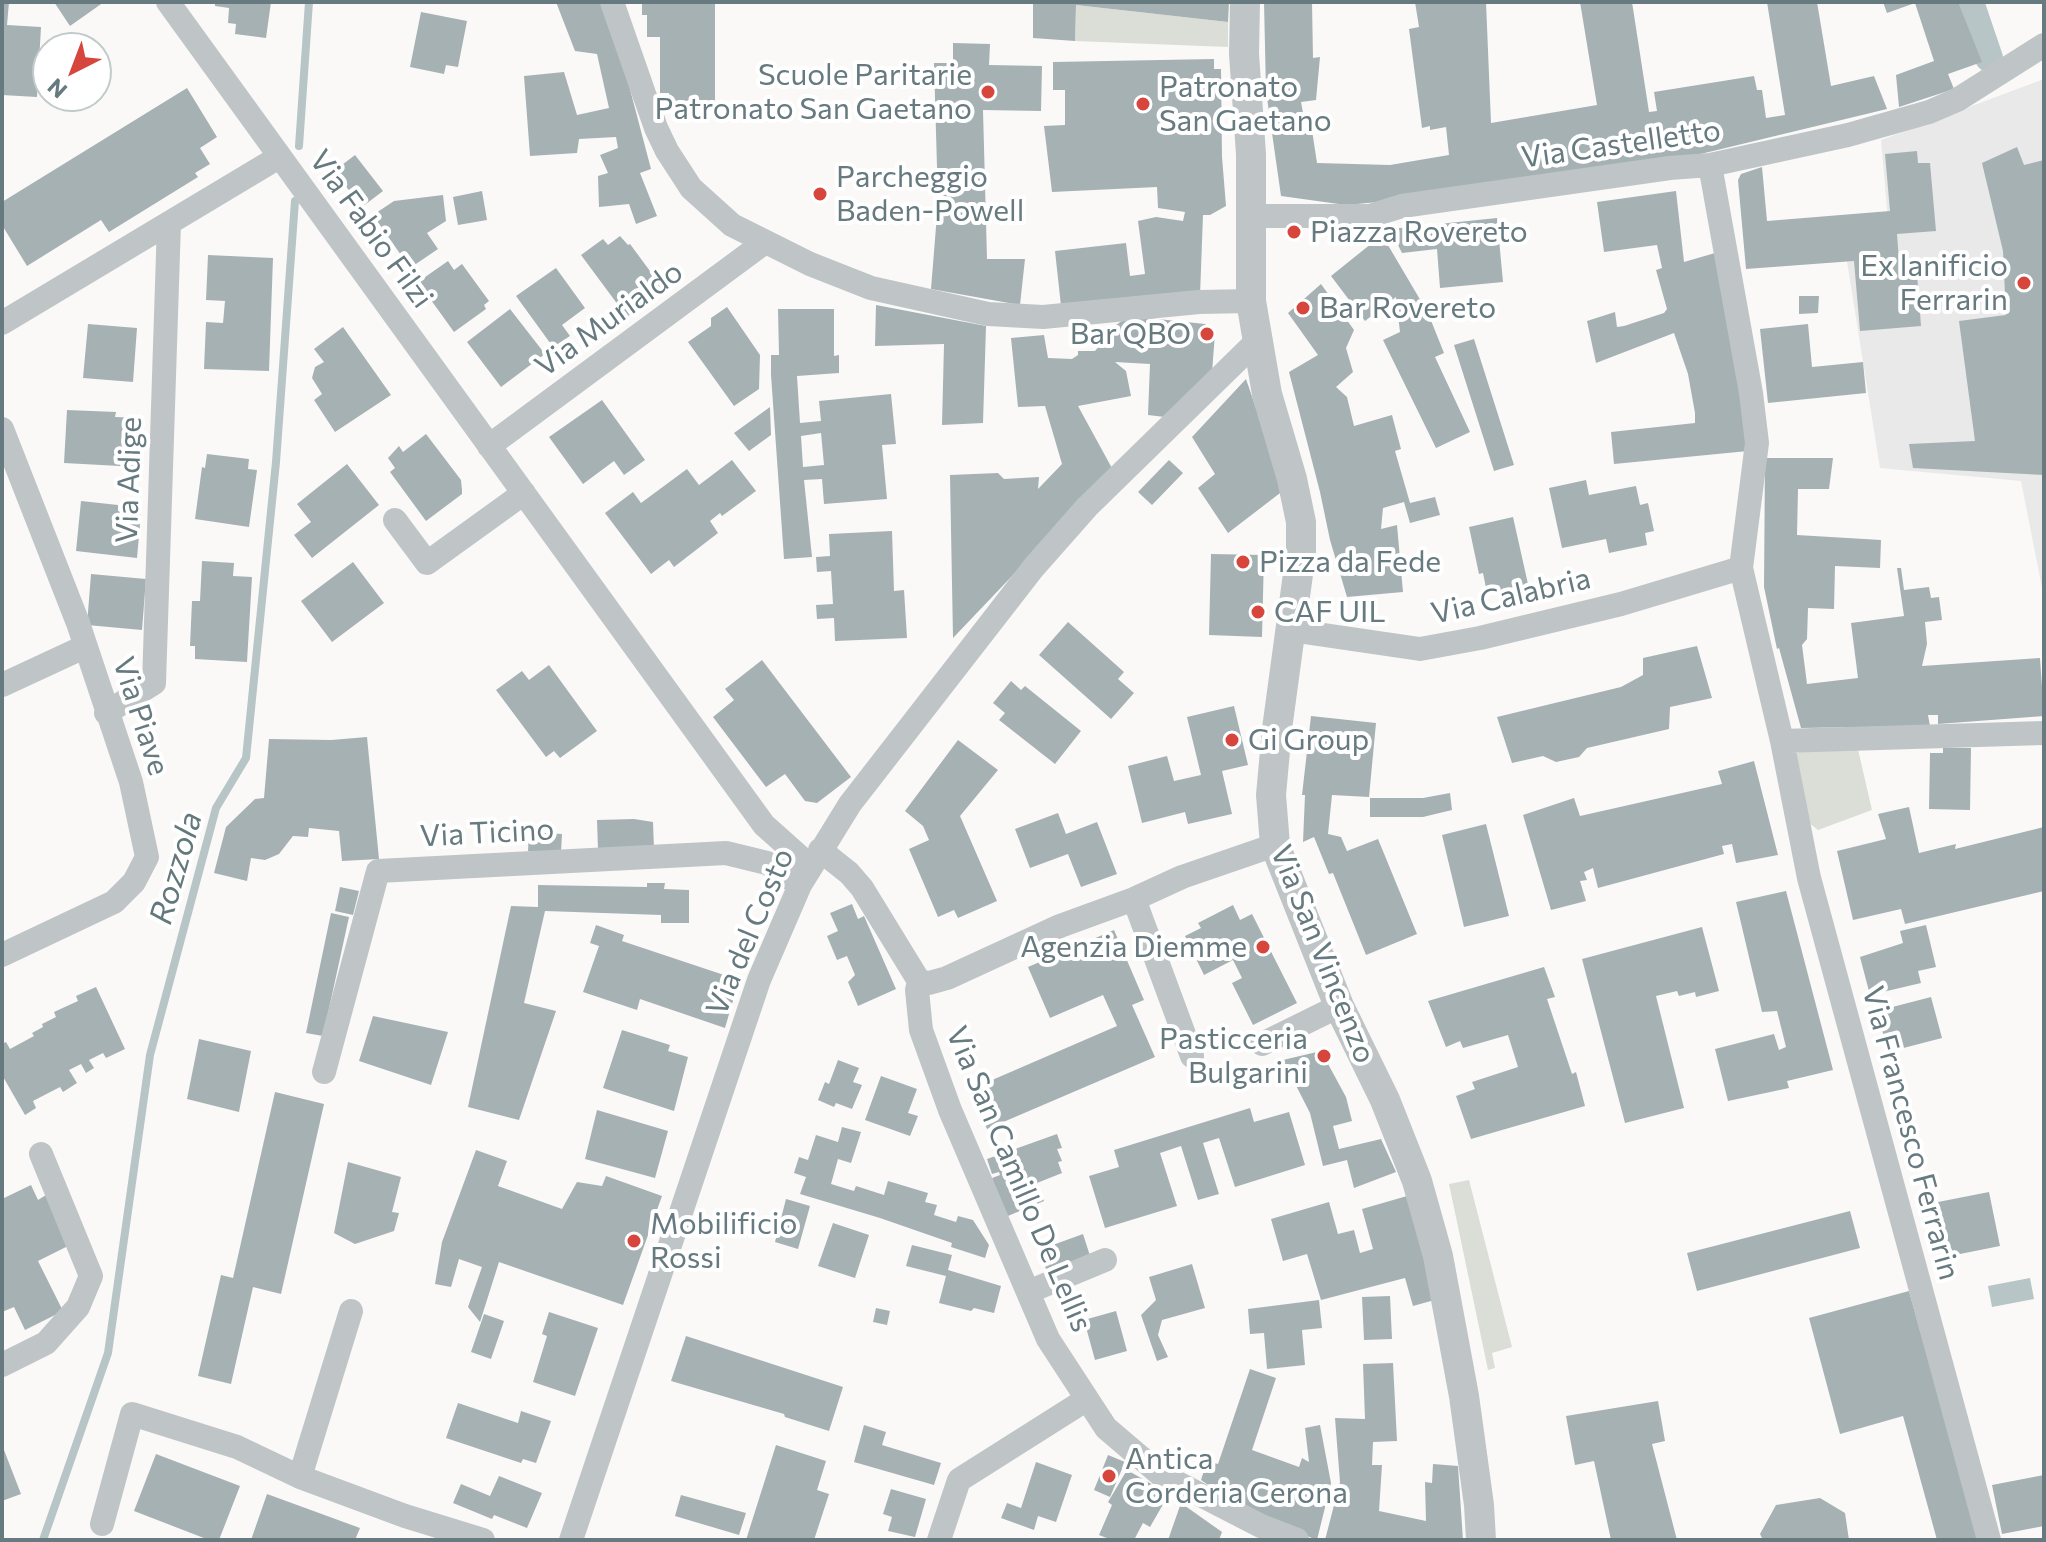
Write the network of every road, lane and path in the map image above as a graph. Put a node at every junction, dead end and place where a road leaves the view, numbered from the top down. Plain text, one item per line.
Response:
1 (168, 2) edge
2 (612, 2) edge
3 (1245, 2) edge
4 (2044, 45) edge
5 (279, 157) junction
6 (1710, 165) junction
7 (1251, 216) junction
8 (169, 223) junction
9 (765, 242) junction
10 (1251, 301) junction
11 (2, 323) edge
12 (1257, 341) junction
13 (2, 429) edge
14 (489, 446) junction
15 (524, 493) junction
16 (395, 520) dead end
17 (1741, 568) junction
18 (1290, 630) junction
19 (84, 647) junction
20 (2, 685) edge
21 (106, 713) junction
22 (2044, 733) edge
23 (1782, 741) junction
24 (1275, 845) junction
25 (810, 867) junction
26 (1134, 899) junction
27 (2, 955) edge
28 (919, 981) junction
29 (1339, 1006) junction
30 (1262, 1044) dead end
31 (1192, 1056) dead end
32 (324, 1072) dead end
33 (41, 1154) dead end
34 (1105, 1260) dead end
35 (1028, 1292) junction
36 (351, 1311) dead end
37 (2, 1365) edge
38 (1087, 1399) junction
39 (300, 1477) junction
40 (102, 1524) dead end
41 (483, 1540) edge
42 (571, 1540) edge
43 (939, 1540) edge
44 (1297, 1540) edge
45 (1481, 1540) edge
46 (1989, 1540) edge

1 - 5 street, Via Fabio Filzi
2 - 9 street
3 - 7 street, Via San Vincenzo
4 - 6 street, Via Castelletto
5 - 8 street
5 - 14 street, Via Fabio Filzi
6 - 7 street, Via Castelletto
6 - 17 street, Via Francesco Ferrarin
7 - 10 street, Via San Vincenzo
8 - 11 street
8 - 21 street, Via Adige
9 - 10 street
9 - 14 street, Via Murialdo
10 - 12 street, Via San Vincenzo
12 - 18 street, Via San Vincenzo
12 - 25 street, Via del Costo
13 - 19 street, Via Piave
14 - 15 street, Via Fabio Filzi
15 - 16 street
15 - 25 street, Via Fabio Filzi
17 - 18 street, Via Calabria
17 - 23 street, Via Francesco Ferrarin
18 - 24 street, Via San Vincenzo
19 - 20 street
19 - 21 street, Via Piave
21 - 27 street, Via Piave
22 - 23 street
23 - 46 street, Via Francesco Ferrarin
24 - 26 street
24 - 29 street, Via San Vincenzo
25 - 28 street, Via San Camillo De Lellis
25 - 32 street, Via Ticino
25 - 42 street, Via del Costo
26 - 28 street
26 - 31 street
28 - 35 street, Via San Camillo De Lellis
29 - 30 street
29 - 45 street, Via San Vincenzo
33 - 37 street
34 - 35 street
35 - 38 street, Via San Camillo De Lellis
36 - 39 street
38 - 43 street
38 - 44 street, Via San Camillo De Lellis
39 - 40 street
39 - 41 street

